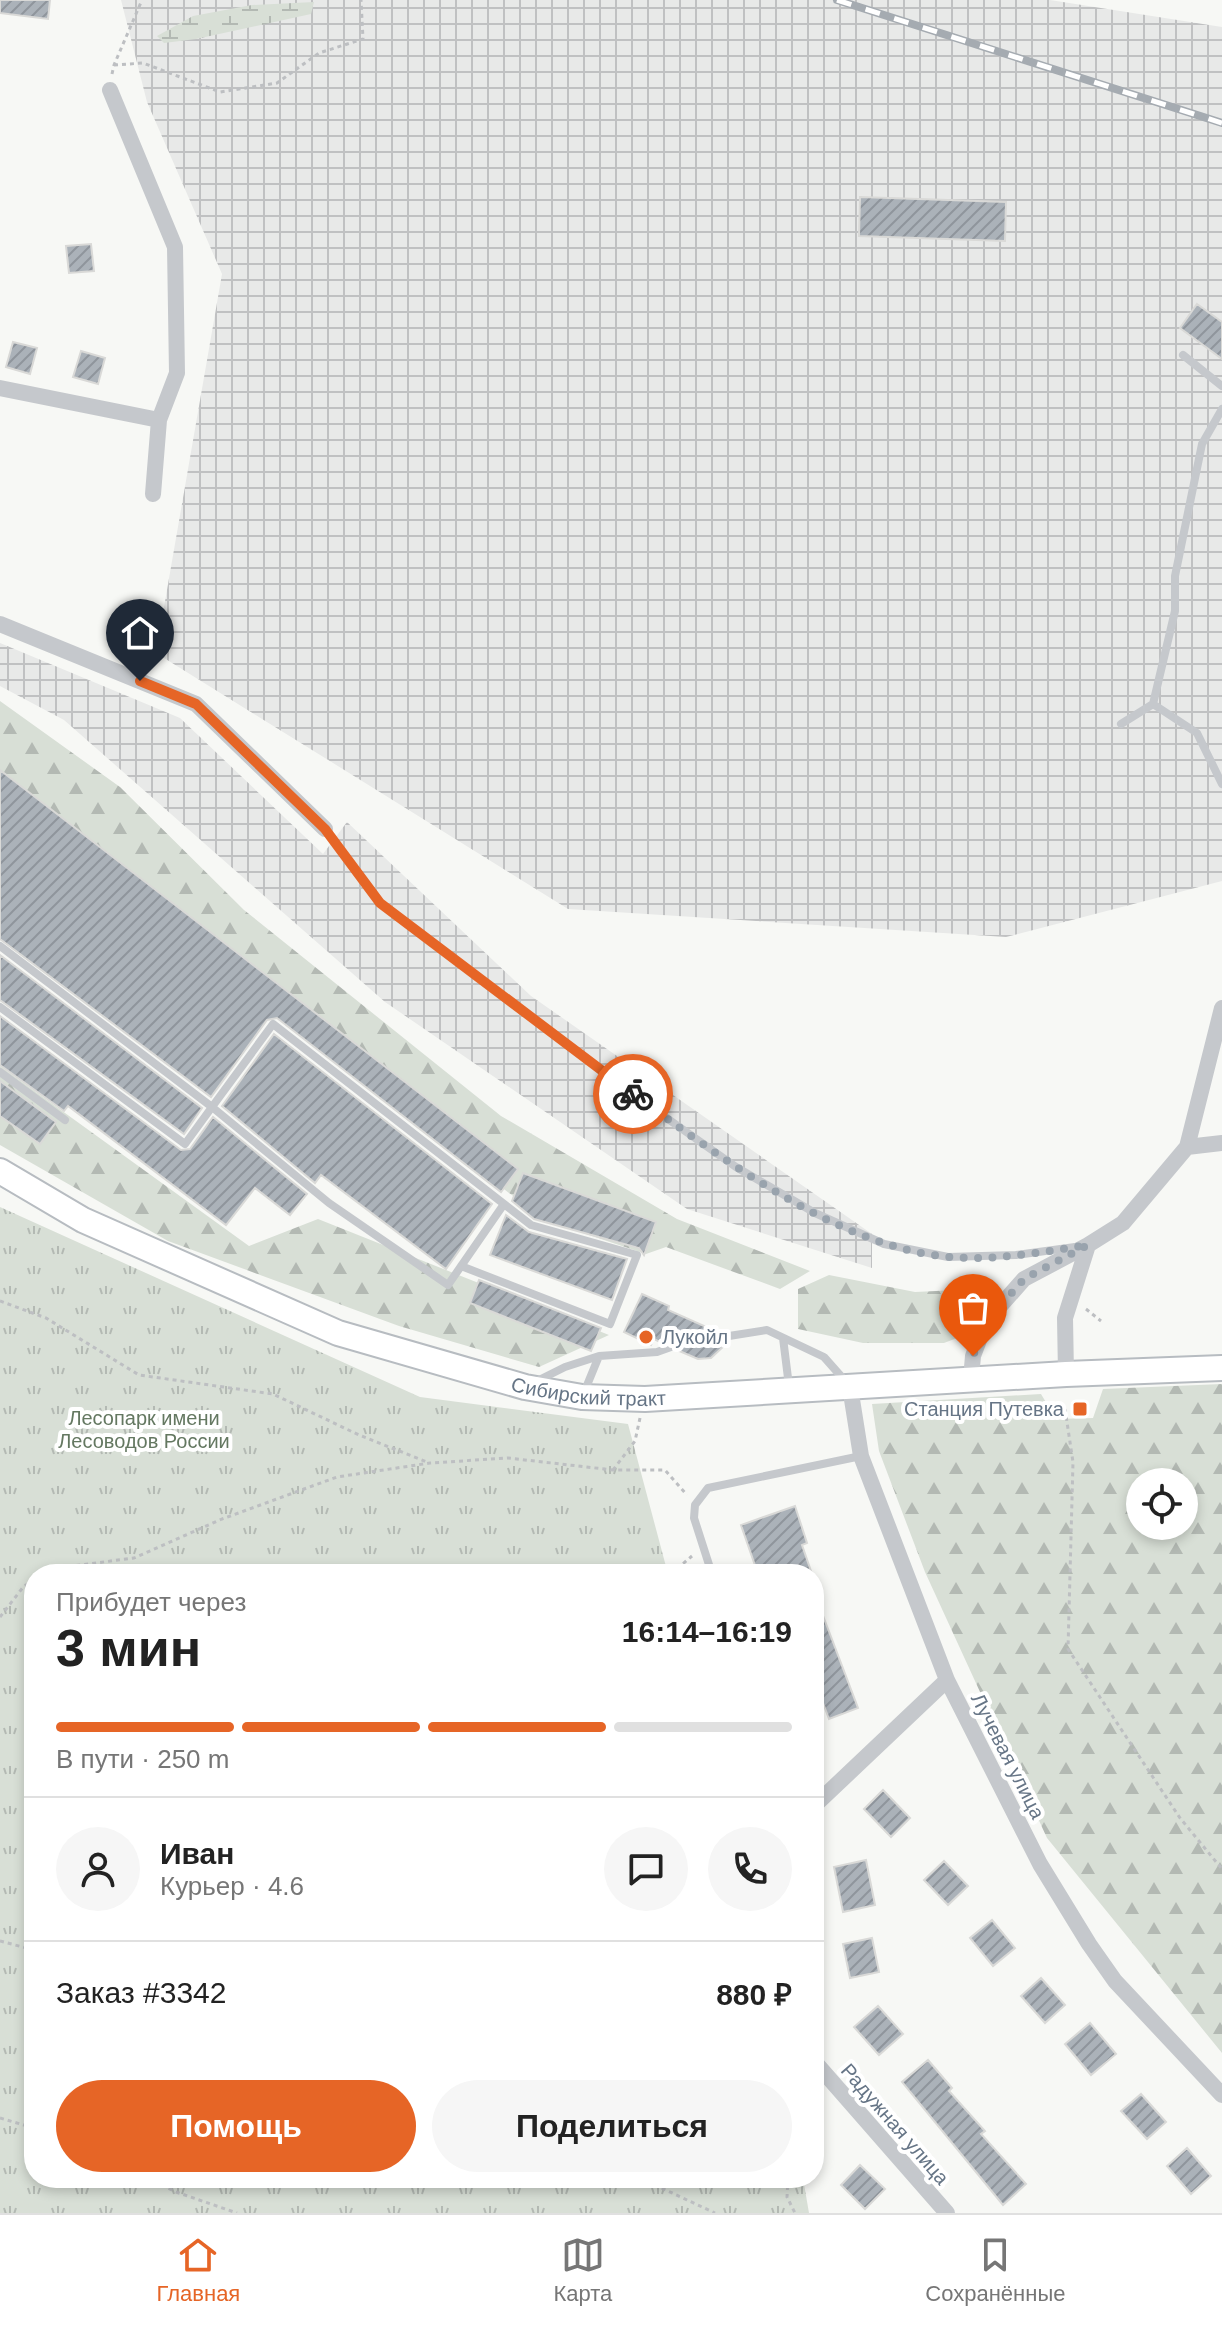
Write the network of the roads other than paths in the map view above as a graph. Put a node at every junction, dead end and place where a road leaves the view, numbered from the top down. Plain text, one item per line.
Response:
1 (110, 90) dead end
2 (1183, 355) dead end
3 (1222, 386) edge
4 (0, 388) edge
5 (1222, 409) edge
6 (159, 420) junction
7 (153, 494) dead end
8 (0, 624) edge
9 (1153, 704) junction
10 (1121, 724) dead end
11 (1222, 784) edge
12 (325, 829) joint
13 (0, 946) edge
14 (0, 1007) edge
15 (1222, 1008) edge
16 (0, 1072) edge
17 (212, 1107) junction
18 (65, 1120) dead end
19 (1222, 1143) edge
20 (1187, 1147) junction
21 (0, 1171) edge
22 (504, 1204) junction
23 (1088, 1245) junction
24 (461, 1266) junction
25 (729, 1336) dead end
26 (783, 1338) junction
27 (671, 1347) dead end
28 (599, 1356) junction
29 (1222, 1368) edge
30 (1066, 1374) junction
31 (971, 1379) junction
32 (525, 1387) junction
33 (850, 1387) junction
34 (790, 1390) junction
35 (582, 1397) junction
36 (861, 1456) junction
37 (708, 1564) edge
38 (947, 1680) junction
39 (824, 1797) edge
40 (824, 2072) edge
41 (1222, 2095) edge
42 (947, 2213) edge

1 - 6 street
2 - 3 lane
4 - 6 street
5 - 9 lane
6 - 7 street
8 - 12 street
9 - 10 lane
9 - 11 lane
12 - 23 lane
13 - 17 lane
14 - 17 lane
15 - 20 street
16 - 18 lane
17 - 22 lane
17 - 24 lane
19 - 20 street
20 - 23 street
21 - 32 main road, Сибирский тракт
22 - 24 lane
22 - 24 lane
23 - 30 street
23 - 31 street
25 - 26 lane
26 - 33 lane
26 - 34 lane
27 - 28 lane
28 - 32 lane
28 - 35 lane
29 - 30 main road, Сибирский тракт
30 - 31 main road, Сибирский тракт
31 - 33 main road, Сибирский тракт
32 - 35 main road, Сибирский тракт
33 - 34 main road, Сибирский тракт
33 - 36 street, Лучевая улица
34 - 35 main road, Сибирский тракт
36 - 37 lane
36 - 38 street, Лучевая улица
38 - 39 street
38 - 41 street, Лучевая улица
40 - 42 street, Радужная улица

